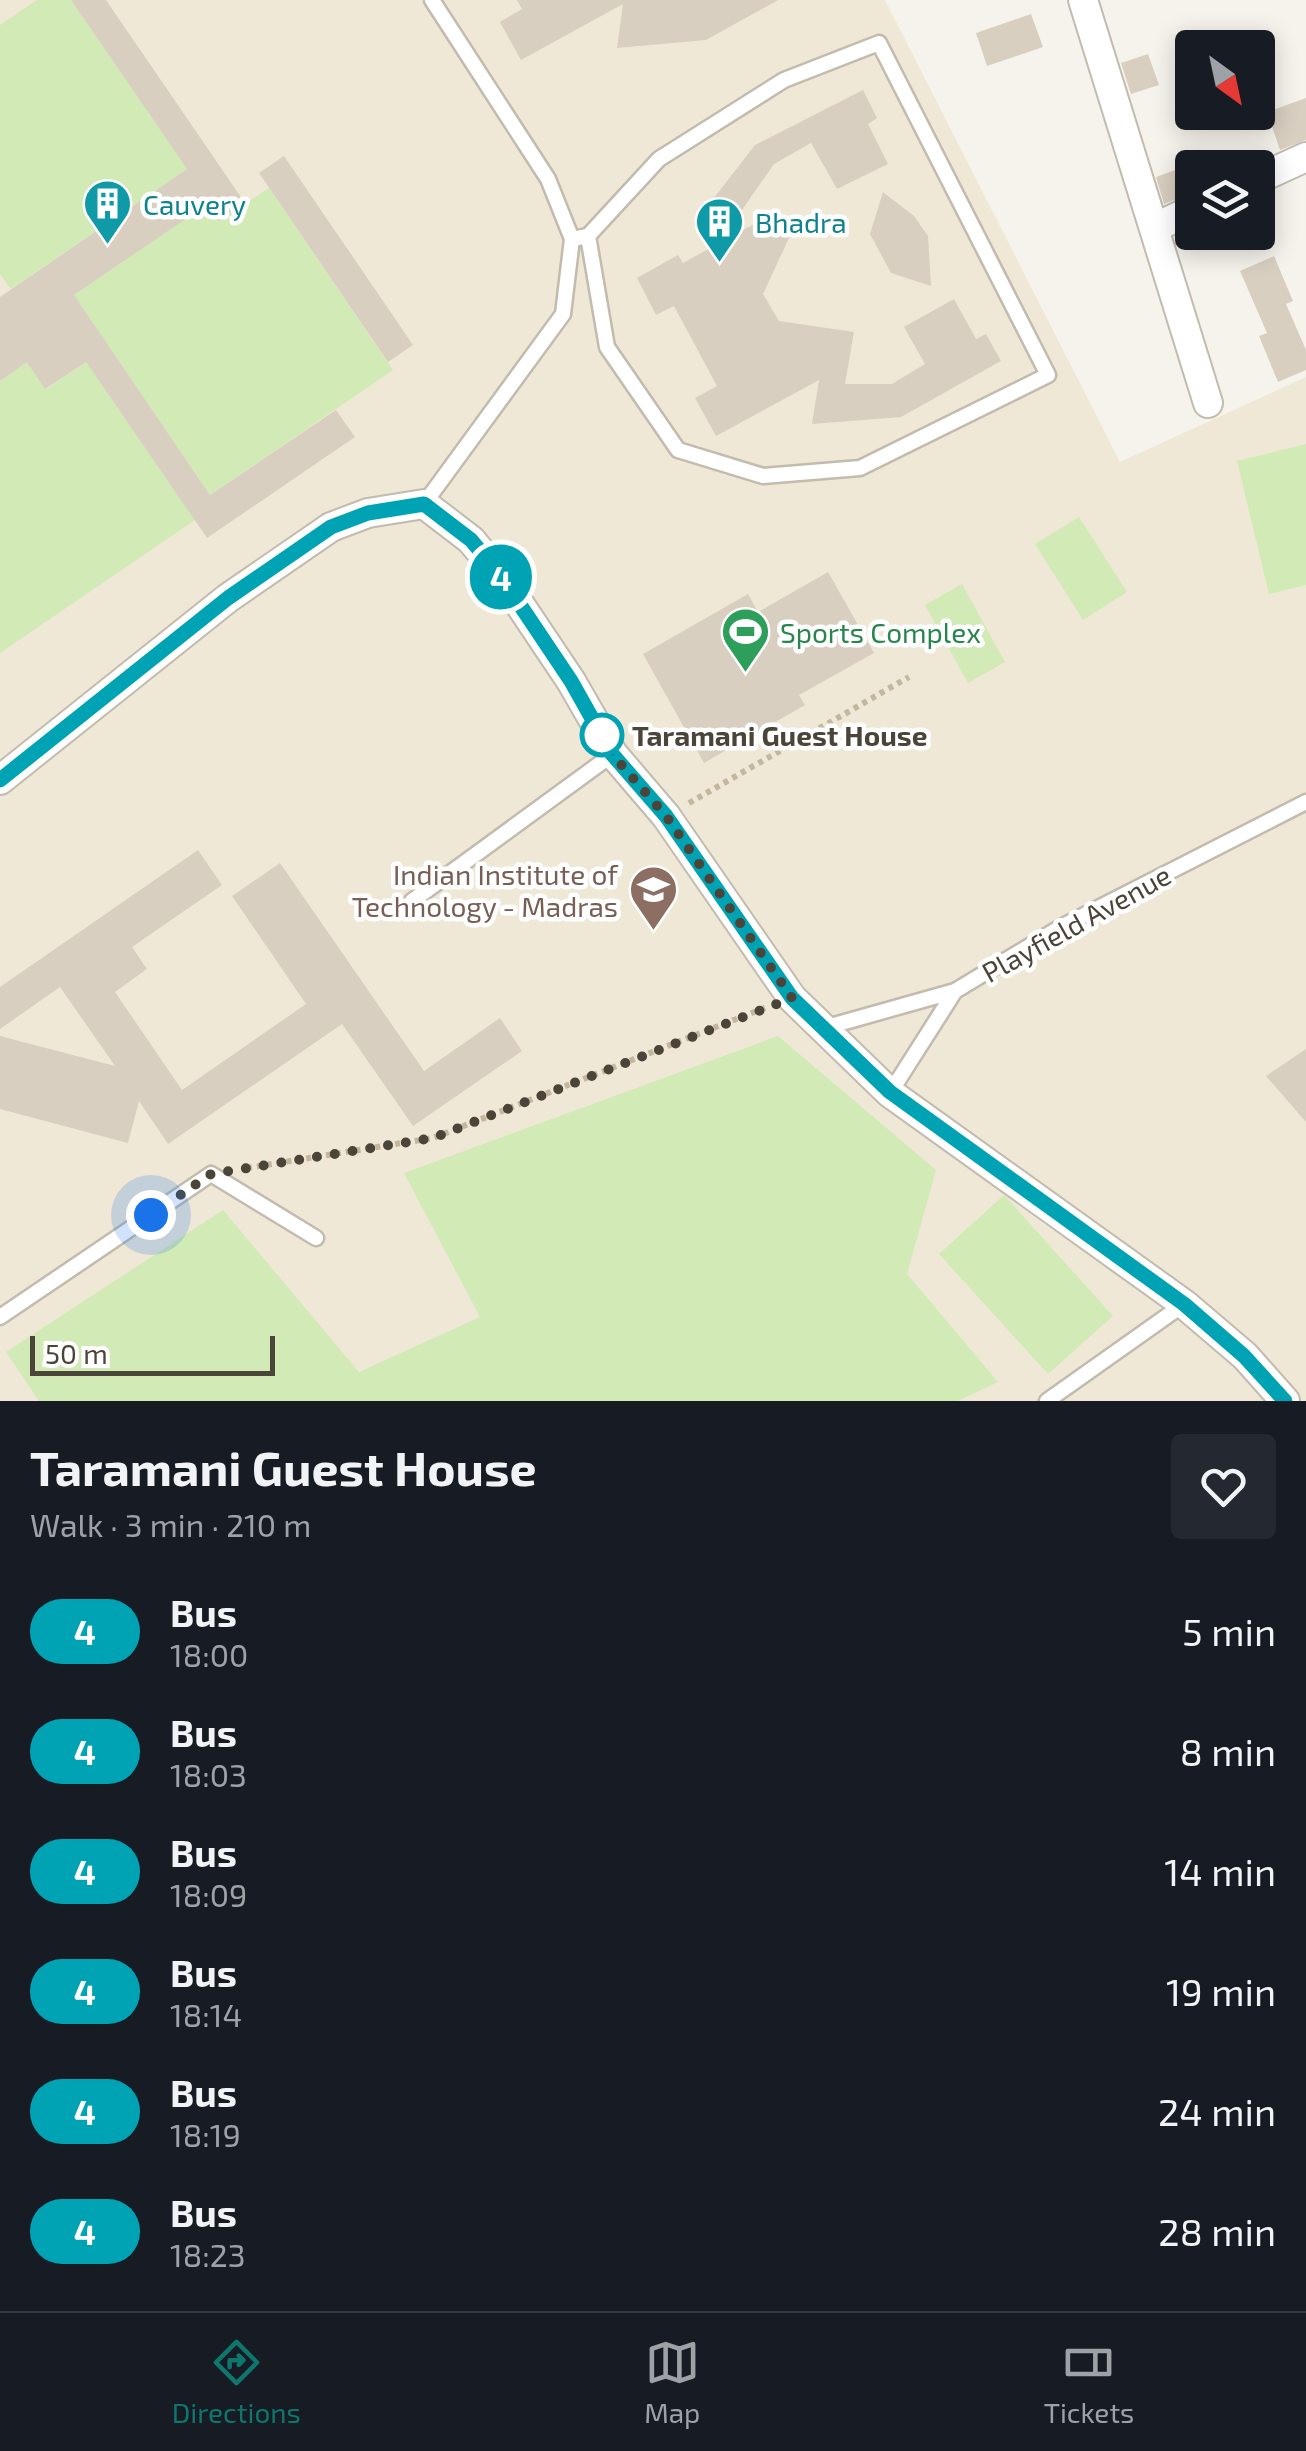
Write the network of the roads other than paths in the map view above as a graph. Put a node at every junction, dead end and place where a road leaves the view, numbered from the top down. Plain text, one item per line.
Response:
1 (432, 0) edge
2 (1084, 0) edge
3 (1306, 157) edge
4 (1275, 172) edge
5 (1175, 218) edge
6 (1156, 227) junction
7 (588, 236) junction
8 (572, 239) junction
9 (1208, 403) dead end
10 (424, 504) junction
11 (612, 754) junction
12 (0, 780) edge
13 (1306, 802) edge
14 (412, 901) dead end
15 (954, 992) junction
16 (827, 1027) junction
17 (890, 1092) junction
18 (316, 1238) dead end
19 (1184, 1304) junction
20 (0, 1317) edge
21 (1046, 1401) edge
22 (1285, 1401) edge

1 - 8 lane
2 - 6 street
3 - 4 street
5 - 6 street
6 - 9 street
7 - 7 lane
7 - 8 lane
8 - 10 lane
10 - 11 street
10 - 12 street
11 - 14 lane
11 - 16 street
13 - 15 lane, Playfield Avenue
15 - 16 lane
15 - 17 lane, Playfield Avenue
16 - 17 street
17 - 19 street
18 - 20 lane
19 - 21 lane
19 - 22 street

